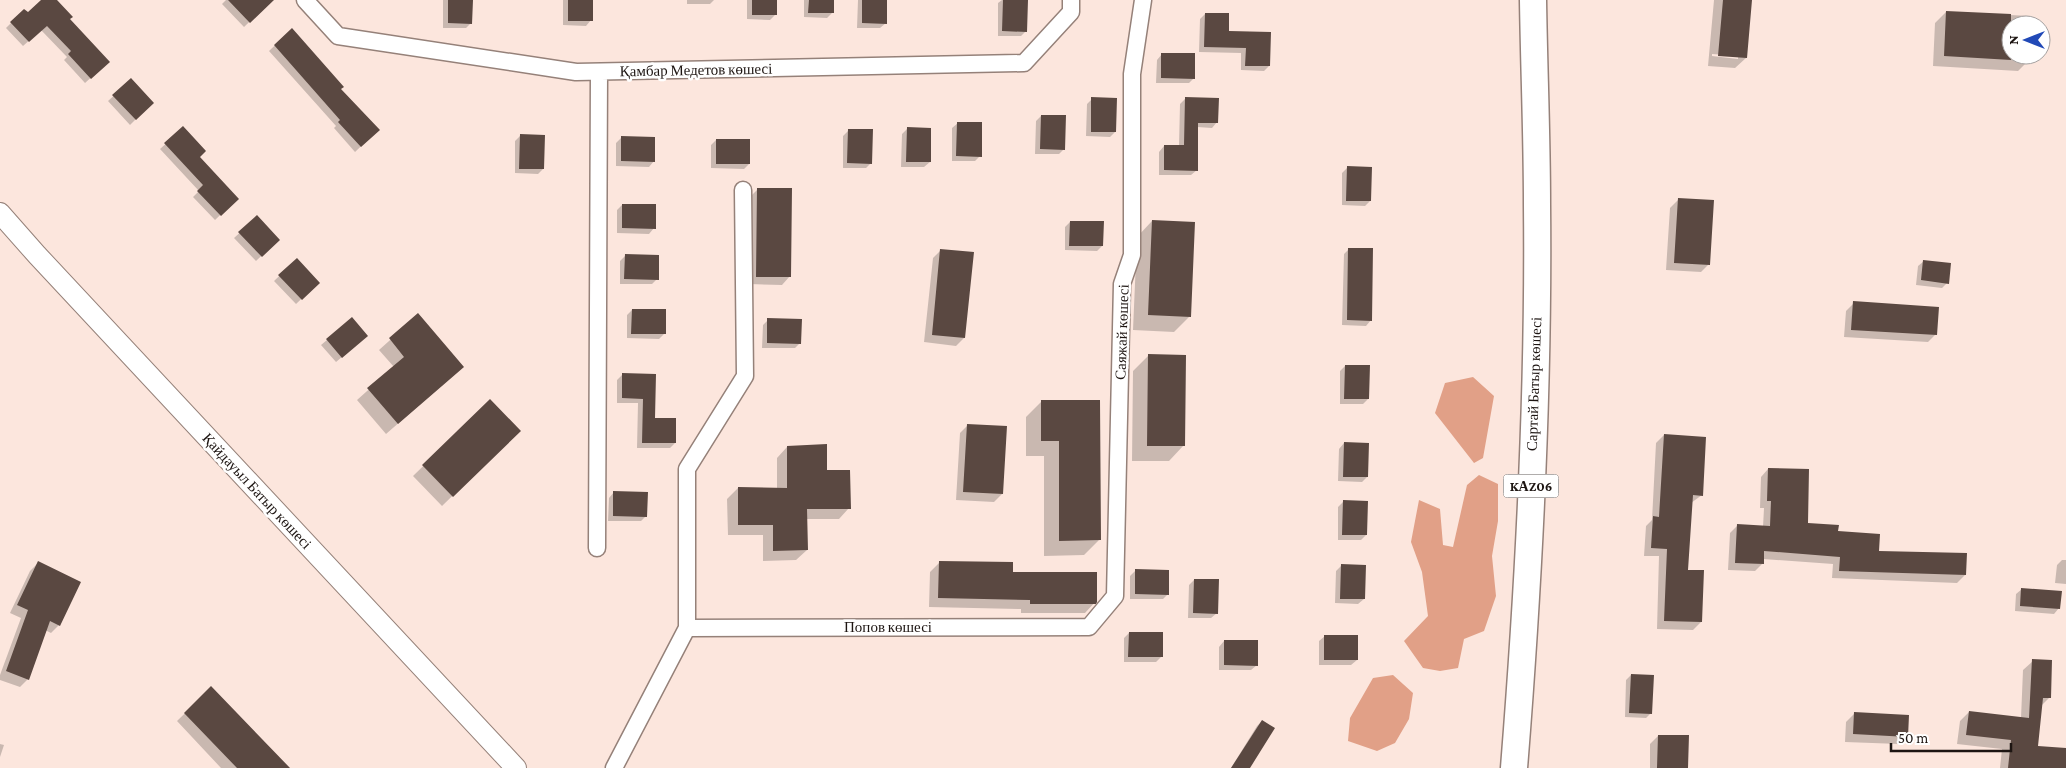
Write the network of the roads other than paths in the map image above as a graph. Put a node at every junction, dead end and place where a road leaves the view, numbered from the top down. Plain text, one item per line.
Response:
1 (305, 0) edge
2 (1071, 0) edge
3 (1143, 0) edge
4 (1533, 0) edge
5 (599, 72) junction
6 (743, 190) dead end
7 (0, 212) edge
8 (597, 548) dead end
9 (1089, 627) joint
10 (687, 628) junction
11 (516, 768) edge
12 (614, 768) edge
13 (1514, 768) edge

1 - 5 street, Қамбар Медетов көшесі
2 - 5 street, Қамбар Медетов көшесі
3 - 9 street, Саяжай көшесі
4 - 13 highway, Сартай Батыр көшесі / KАZ06
5 - 8 street
6 - 10 street
7 - 11 street, Қайдауыл Батыр көшесі
9 - 10 street, Попов көшесі
10 - 12 street

